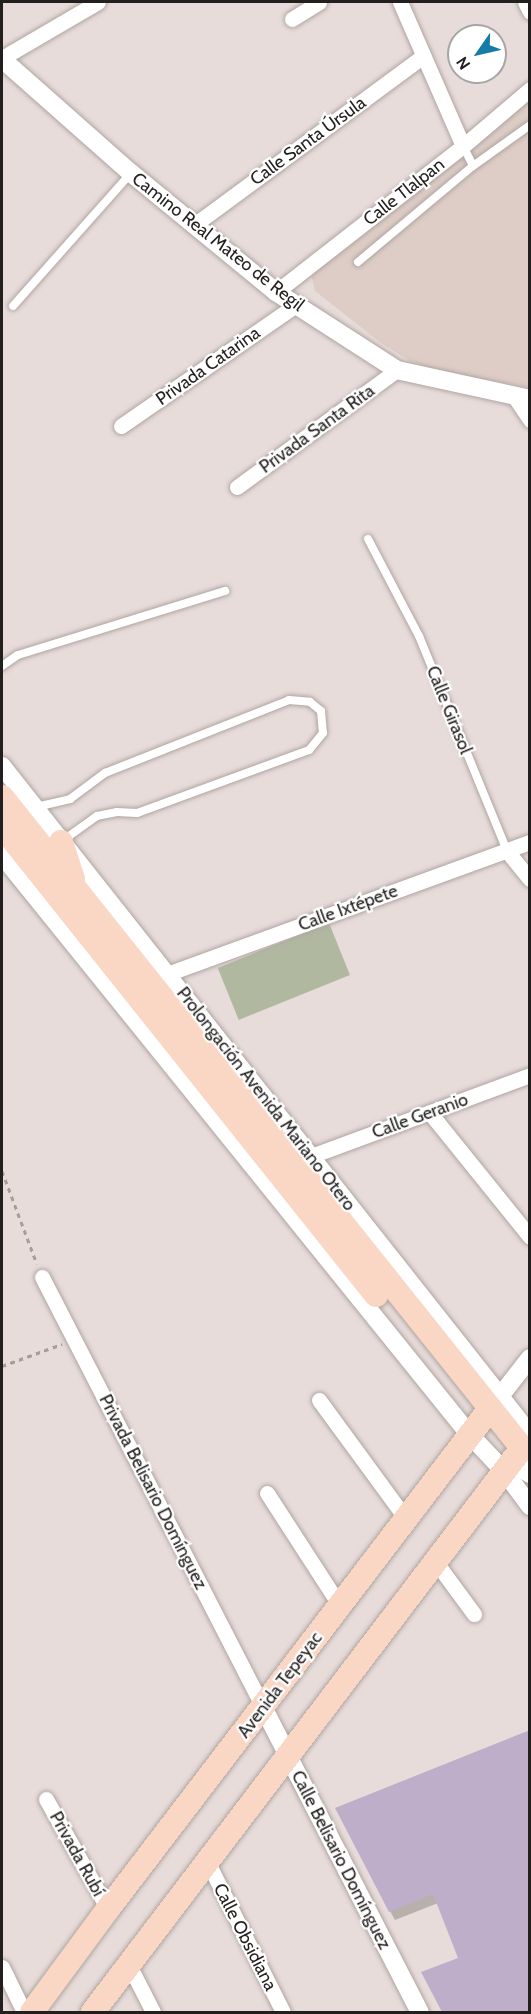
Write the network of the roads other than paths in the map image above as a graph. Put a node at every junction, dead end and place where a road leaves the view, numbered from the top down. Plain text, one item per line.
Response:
1 (98, 2) edge
2 (319, 2) edge
3 (400, 2) edge
4 (525, 2) edge
5 (530, 12) edge
6 (292, 19) dead end
7 (423, 56) junction
8 (2, 59) edge
9 (530, 89) edge
10 (530, 124) edge
11 (463, 146) junction
12 (473, 166) junction
13 (131, 173) junction
14 (194, 225) junction
15 (358, 262) dead end
16 (276, 292) junction
17 (296, 305) junction
18 (13, 306) dead end
19 (397, 370) junction
20 (526, 409) edge
21 (121, 426) dead end
22 (237, 487) dead end
23 (368, 540) dead end
24 (225, 591) dead end
25 (2, 666) edge
26 (2, 766) edge
27 (2, 797) edge
28 (34, 807) junction
29 (2, 826) edge
30 (61, 842) junction
31 (530, 842) edge
32 (507, 851) junction
33 (2, 855) edge
34 (18, 876) junction
35 (530, 879) edge
36 (71, 899) junction
37 (167, 974) junction
38 (530, 1075) edge
39 (430, 1113) junction
40 (311, 1156) junction
41 (530, 1237) edge
42 (42, 1277) road end
43 (530, 1358) edge
44 (319, 1400) dead end
45 (485, 1416) junction
46 (523, 1451) edge
47 (267, 1493) dead end
48 (530, 1506) edge
49 (406, 1519) junction
50 (435, 1561) junction
51 (340, 1606) junction
52 (474, 1614) dead end
53 (263, 1707) junction
54 (288, 1755) junction
55 (46, 1799) dead end
56 (207, 1862) junction
57 (108, 1909) junction
58 (129, 1965) junction
59 (2, 1967) edge
60 (24, 2013) edge
61 (32, 2013) edge
62 (93, 2013) edge
63 (153, 2013) edge
64 (283, 2013) edge
65 (420, 2013) edge

1 - 8 street
2 - 6 street
3 - 7 street
4 - 5 street
7 - 11 street
7 - 14 street, Calle Santa Úrsula
8 - 13 street, Camino Real Mateo de Regil
9 - 11 street, Calle Tlalpan
10 - 12 lane
11 - 12 lane
11 - 16 street, Calle Tlalpan
12 - 15 lane
13 - 14 street, Camino Real Mateo de Regil
13 - 18 lane
14 - 16 street, Camino Real Mateo de Regil
16 - 17 street, Camino Real Mateo de Regil
17 - 19 street, Camino Real Mateo de Regil
17 - 21 street, Privada Catarina
19 - 20 street, Camino Real Mateo de Regil
19 - 22 street, Privada Santa Rita
23 - 32 lane, Calle Girasol
24 - 25 lane
26 - 28 street, Prolongación Avenida Mariano Otero
27 - 36 main road, Prolongación Avenida Mariano Otero
28 - 30 street, Prolongación Avenida Mariano Otero
28 - 30 lane
29 - 36 main road, Prolongación Avenida Mariano Otero
30 - 36 main road
30 - 37 street, Prolongación Avenida Mariano Otero
31 - 32 street, Calle Ixtépete
32 - 35 street, Calle Girasol
32 - 37 street, Calle Ixtépete
33 - 34 street, Prolongación Avenida Mariano Otero
34 - 36 main road
34 - 45 street, Prolongación Avenida Mariano Otero
36 - 45 main road, Prolongación Avenida Mariano Otero
37 - 40 street, Prolongación Avenida Mariano Otero
38 - 39 street, Calle Geranio
39 - 40 street, Calle Geranio
39 - 41 street
40 - 45 street, Prolongación Avenida Mariano Otero
42 - 53 street, Privada Belisario Domínguez
43 - 45 street, Avenida Tepeyac
44 - 49 street
45 - 46 main road, Prolongación Avenida Mariano Otero
45 - 46 street, Prolongación Avenida Mariano Otero
45 - 49 main road, Avenida Tepeyac
46 - 48 street, Prolongación Avenida Mariano Otero
46 - 50 main road
47 - 51 street
49 - 51 main road, Avenida Tepeyac
50 - 52 street
50 - 54 main road
51 - 53 main road, Avenida Tepeyac
53 - 54 street, Calle Belisario Domínguez
53 - 57 main road, Avenida Tepeyac
54 - 56 main road
54 - 65 street, Calle Belisario Domínguez
55 - 57 street, Privada Rubí
56 - 58 main road
56 - 64 street, Calle Obsidiana
57 - 61 main road, Avenida Tepeyac
58 - 62 main road
58 - 63 street
59 - 60 street

